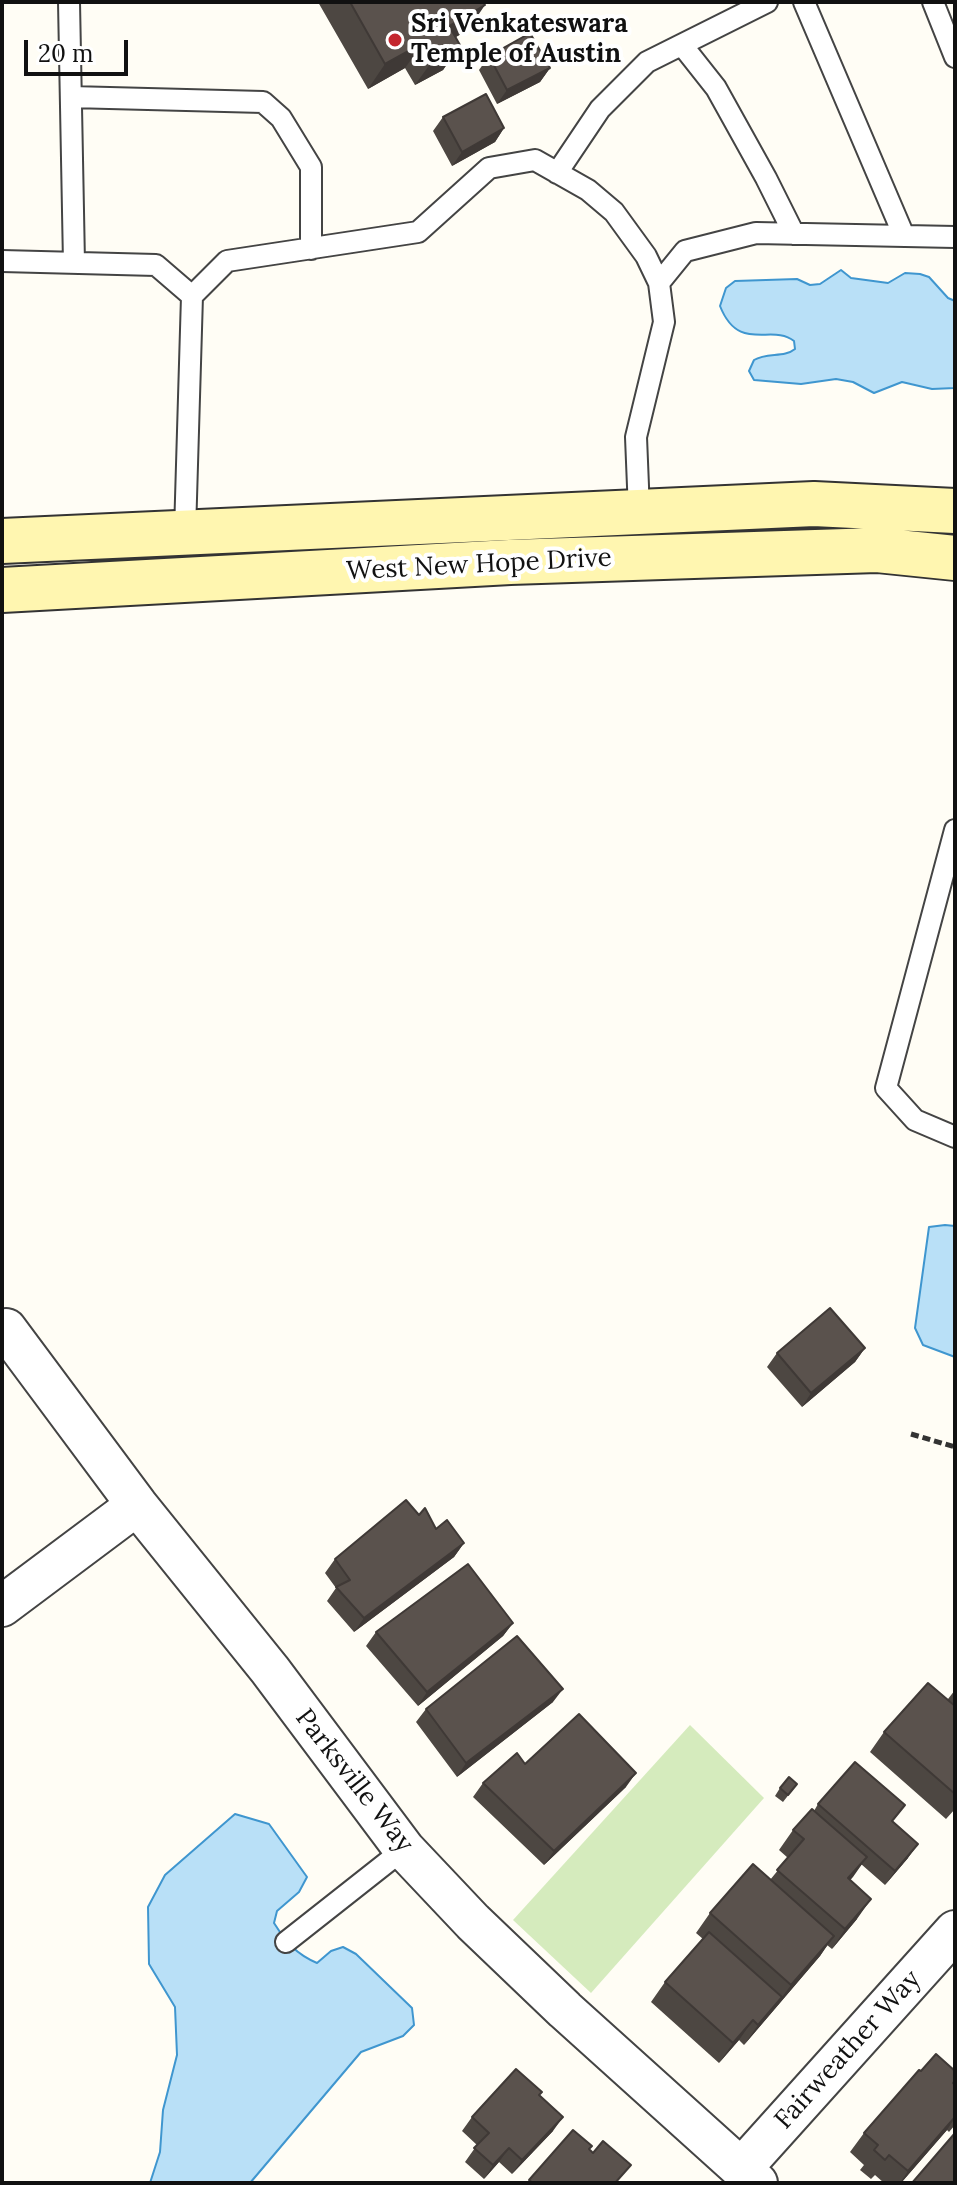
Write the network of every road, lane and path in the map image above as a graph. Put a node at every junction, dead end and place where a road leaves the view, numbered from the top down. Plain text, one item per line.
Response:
1 (69, 2) edge
2 (767, 2) edge
3 (804, 2) edge
4 (933, 2) edge
5 (682, 45) junction
6 (955, 57) edge
7 (71, 97) junction
8 (557, 173) junction
9 (794, 234) junction
10 (904, 236) junction
11 (955, 237) edge
12 (311, 249) junction
13 (2, 261) edge
14 (74, 263) junction
15 (659, 283) junction
16 (192, 296) junction
17 (639, 511) junction
18 (955, 511) edge
19 (185, 532) junction
20 (2, 541) edge
21 (955, 558) edge
22 (2, 590) edge
23 (955, 830) edge
24 (955, 1137) edge
25 (6, 1329) dead end
26 (911, 1434) dead end
27 (955, 1447) edge
28 (137, 1505) junction
29 (2, 1606) edge
30 (404, 1849) junction
31 (955, 1931) edge
32 (286, 1942) dead end
33 (749, 2176) edge

1 - 7 lane
2 - 5 lane
3 - 10 lane
4 - 6 lane
5 - 8 lane
5 - 9 lane
7 - 12 lane
7 - 14 lane
8 - 12 lane
8 - 15 lane
9 - 10 lane
9 - 15 lane
10 - 11 lane
12 - 16 lane
13 - 14 lane
14 - 16 lane
15 - 17 lane
16 - 19 lane
17 - 18 main road, West New Hope Drive
17 - 19 main road, West New Hope Drive
19 - 20 main road, West New Hope Drive
21 - 22 main road, West New Hope Drive
23 - 24 lane
25 - 28 street, Parksville Way
26 - 27 path
28 - 29 street
28 - 30 street, Parksville Way
30 - 32 lane
30 - 33 street, Parksville Way
31 - 33 street, Fairweather Way

